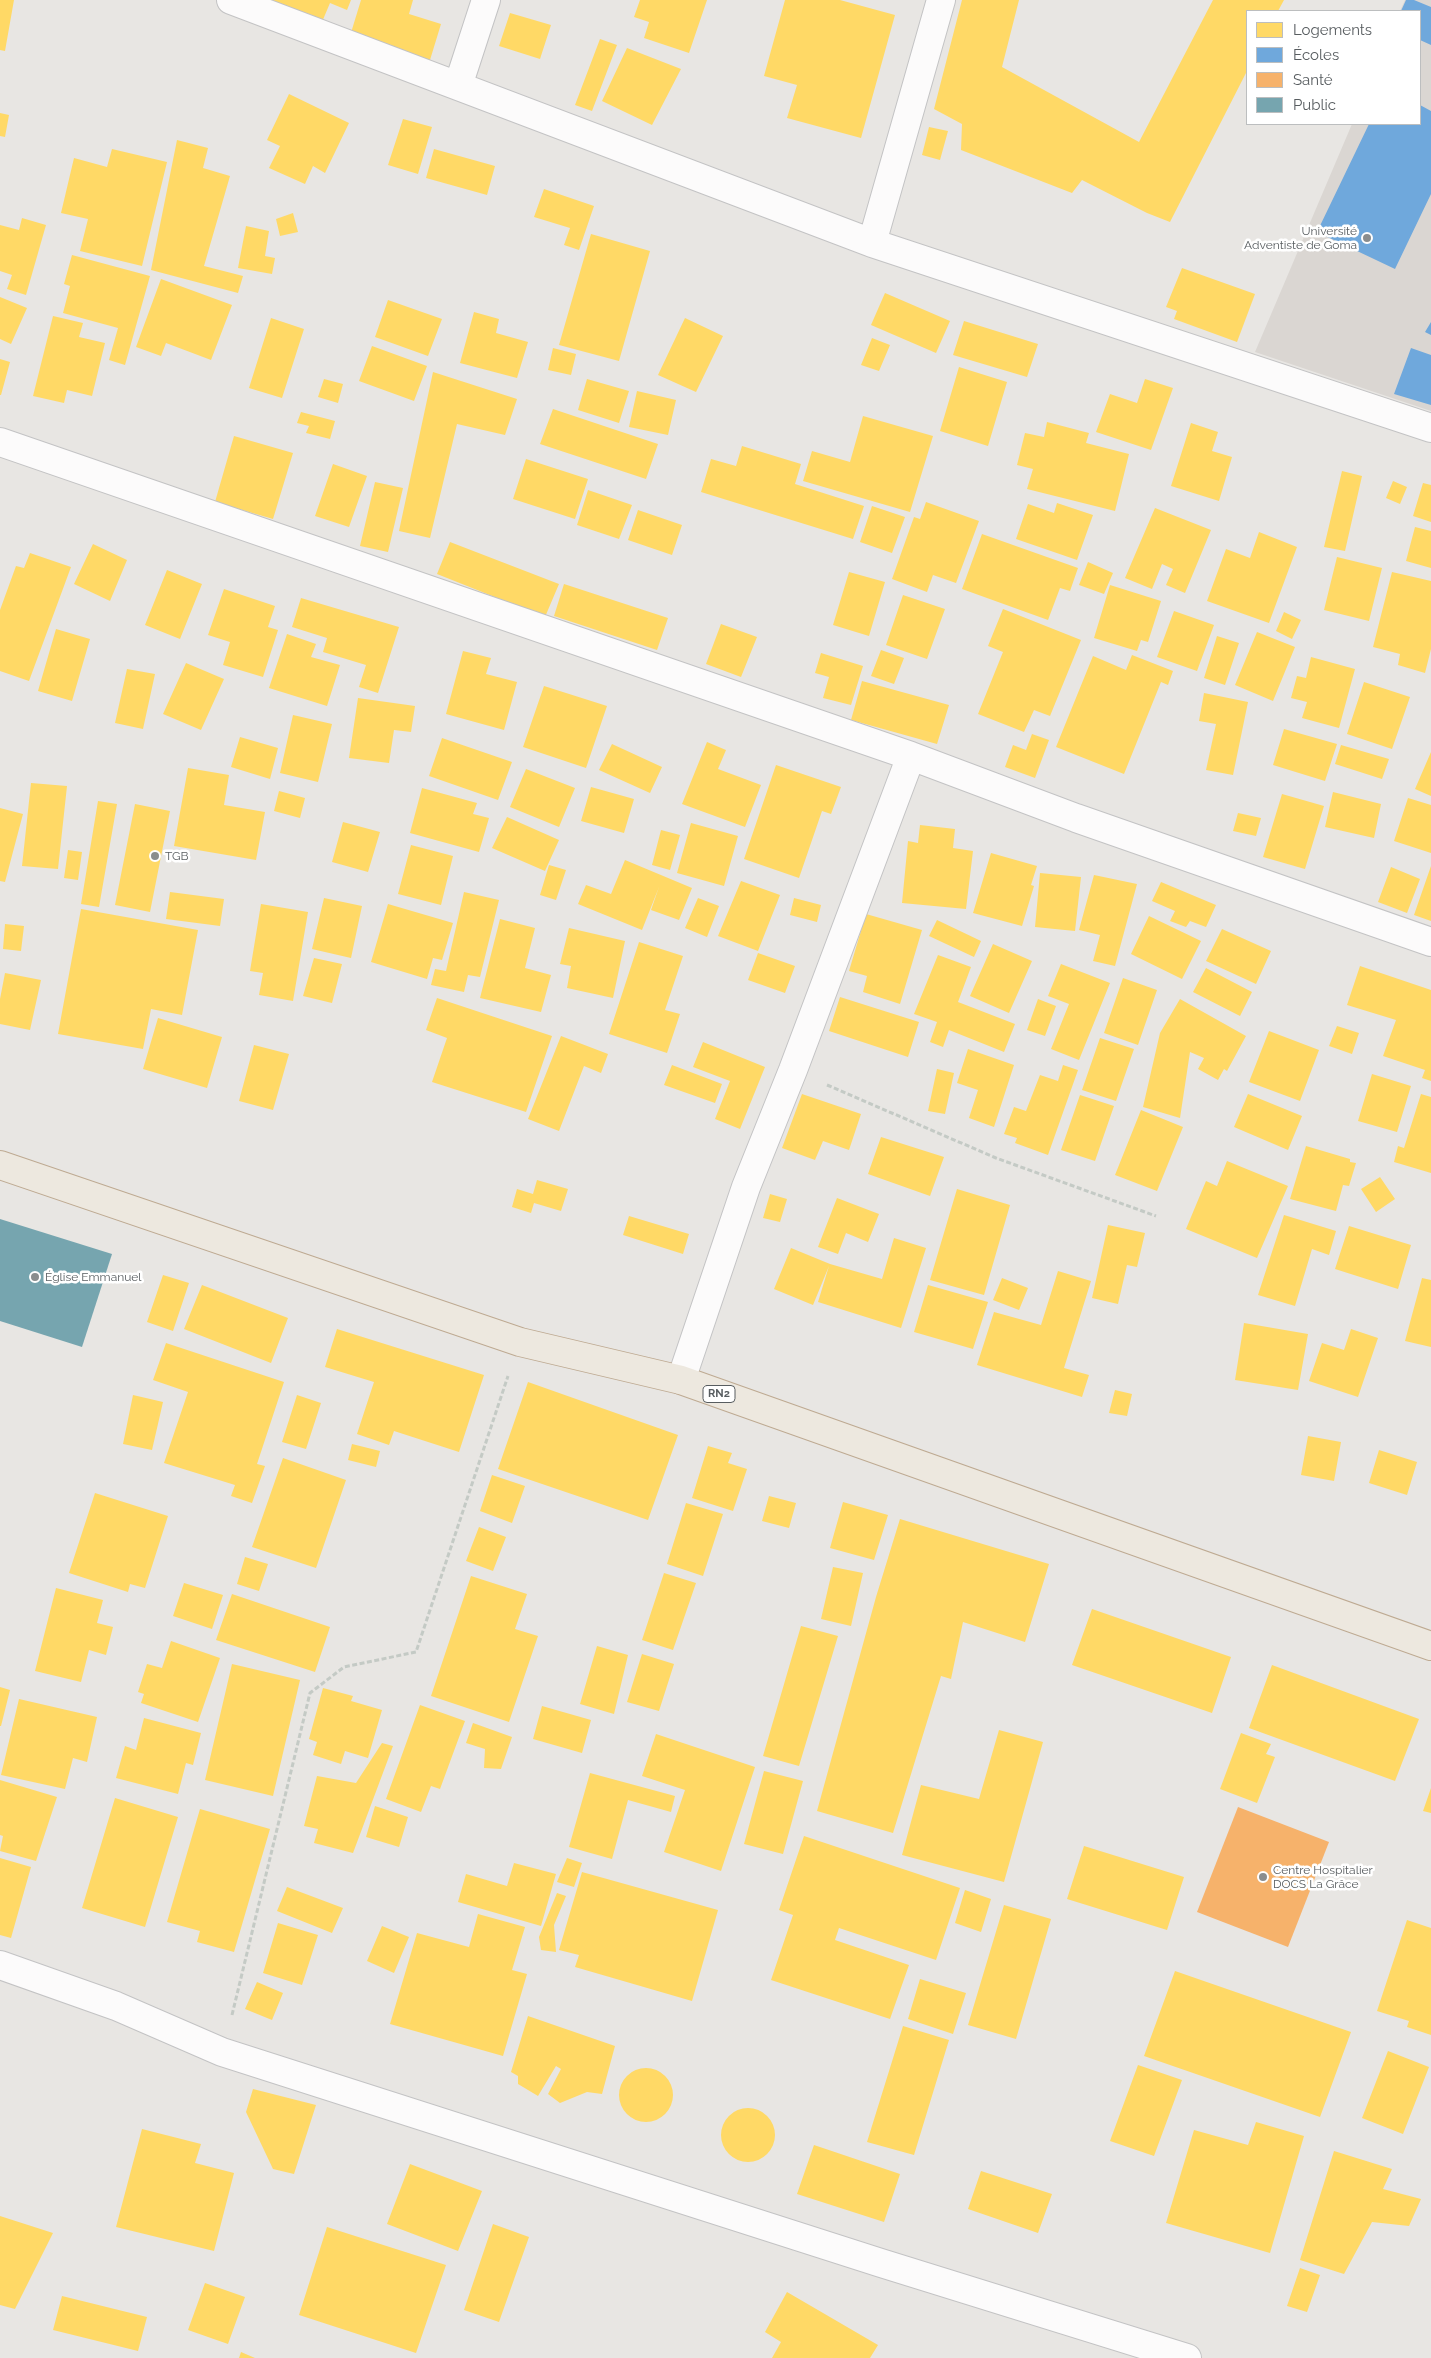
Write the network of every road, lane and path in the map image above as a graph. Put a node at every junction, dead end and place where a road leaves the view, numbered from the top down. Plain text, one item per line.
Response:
1 (231, 0) edge
2 (486, 0) edge
3 (941, 0) edge
4 (458, 86) junction
5 (872, 243) junction
6 (1431, 428) edge
7 (0, 442) edge
8 (911, 756) junction
9 (1431, 942) edge
10 (793, 1070) junction
11 (0, 1165) edge
12 (1156, 1216) dead end
13 (520, 1342) junction
14 (681, 1380) junction
15 (1431, 1646) edge
16 (0, 1965) edge
17 (222, 2052) junction
18 (1187, 2358) edge

1 - 4 street
2 - 4 street
3 - 5 street
4 - 5 street
5 - 6 street
7 - 8 street
8 - 9 street
8 - 10 street
10 - 12 path
10 - 14 street
11 - 13 highway, RN2
13 - 14 highway, RN2
13 - 17 path
14 - 15 highway, RN2
16 - 17 street
17 - 18 street

